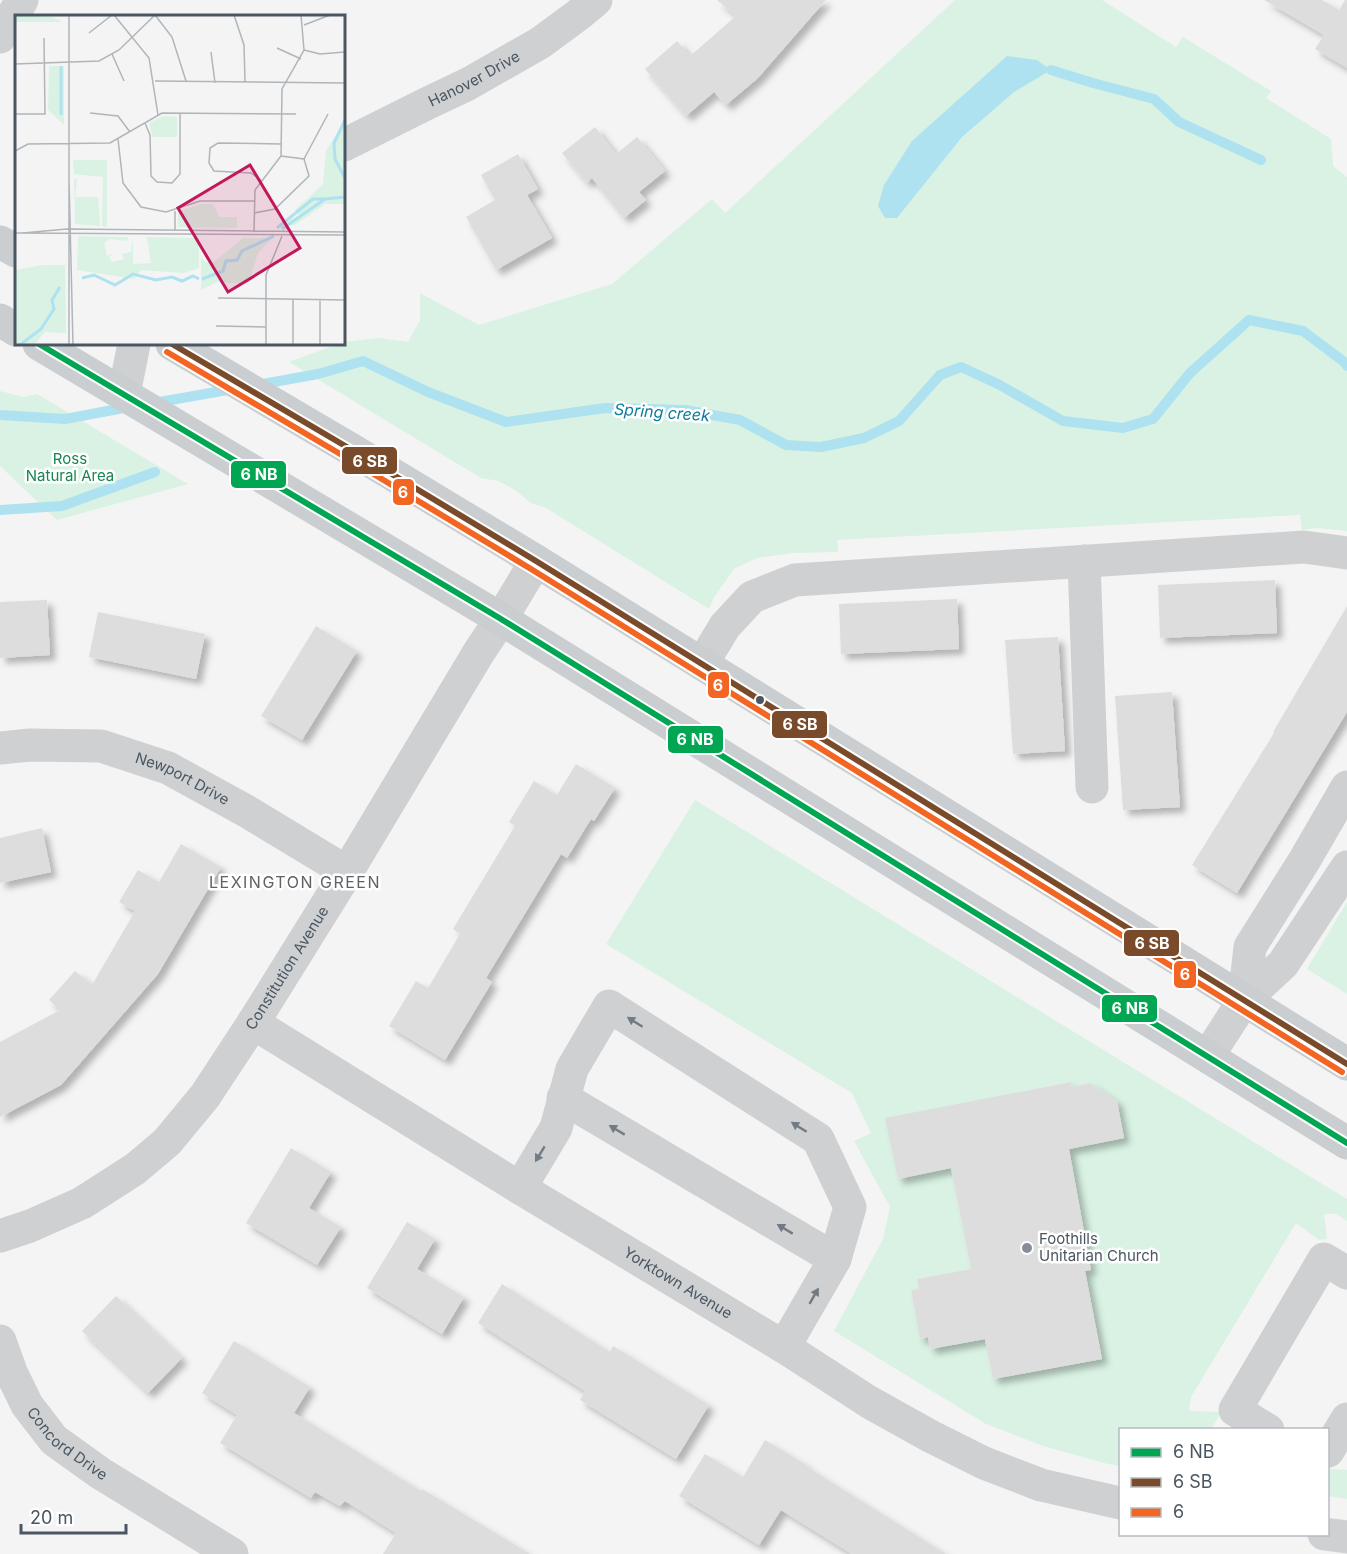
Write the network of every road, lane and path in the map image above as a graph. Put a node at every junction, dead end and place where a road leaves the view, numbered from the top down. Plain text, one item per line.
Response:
1 (22, 0) edge
2 (596, 0) edge
3 (0, 37) edge
4 (345, 144) edge
5 (0, 242) edge
6 (15, 250) edge
7 (0, 320) edge
8 (15, 329) edge
9 (41, 345) edge
10 (134, 345) edge
11 (175, 346) edge
12 (124, 394) junction
13 (1347, 554) edge
14 (536, 561) junction
15 (1084, 561) junction
16 (501, 619) junction
17 (702, 664) junction
18 (0, 747) edge
19 (1092, 787) dead end
20 (1347, 788) edge
21 (1347, 867) edge
22 (347, 872) junction
23 (1244, 1000) junction
24 (253, 1023) junction
25 (1208, 1056) junction
26 (1347, 1064) edge
27 (563, 1098) junction
28 (1347, 1143) edge
29 (520, 1188) junction
30 (0, 1236) edge
31 (835, 1259) junction
32 (1347, 1273) edge
33 (0, 1341) edge
34 (784, 1347) junction
35 (1347, 1419) edge
36 (1265, 1428) edge
37 (1329, 1449) edge
38 (1119, 1503) edge
39 (1329, 1535) edge
40 (1347, 1537) edge
41 (232, 1554) edge

1 - 3 street
2 - 4 street, Hanover Drive
5 - 6 main road
7 - 8 main road
9 - 12 main road
10 - 12 street
11 - 14 main road
12 - 16 main road
13 - 15 street
14 - 16 street, Constitution Avenue
14 - 17 main road
15 - 17 street
15 - 19 street
16 - 22 street, Constitution Avenue
16 - 25 main road
17 - 23 main road
18 - 22 street, Newport Drive
20 - 23 street
21 - 23 street
22 - 24 street, Constitution Avenue
23 - 25 street
23 - 26 main road
24 - 29 street, Yorktown Avenue
24 - 30 street, Constitution Avenue
25 - 28 main road
27 -> 29 street
31 -> 27 street
31 -> 27 street
29 - 34 street, Yorktown Avenue
34 -> 31 street
32 - 36 street
33 - 41 street, Concord Drive
34 - 38 street, Yorktown Avenue
35 - 37 street
39 - 40 street

